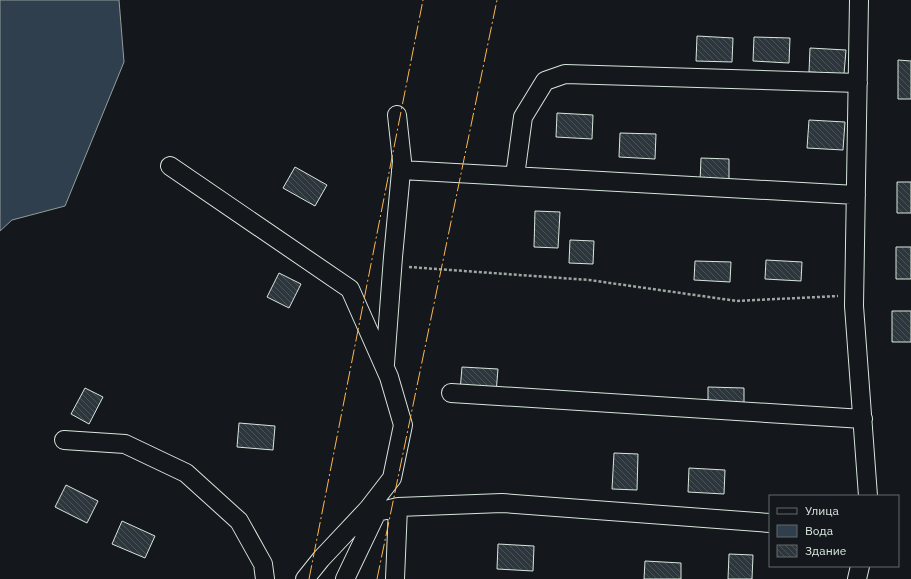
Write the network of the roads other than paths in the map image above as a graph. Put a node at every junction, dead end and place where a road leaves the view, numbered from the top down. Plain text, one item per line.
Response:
1 (859, 0) edge
2 (858, 84) junction
3 (397, 115) dead end
4 (170, 166) dead end
5 (401, 170) junction
6 (515, 176) junction
7 (856, 195) junction
8 (385, 367) junction
9 (451, 393) dead end
10 (863, 419) junction
11 (64, 440) dead end
12 (868, 495) edge
13 (398, 507) junction
14 (372, 511) junction
15 (769, 523) edge
16 (860, 567) edge
17 (265, 579) edge
18 (305, 579) edge
19 (345, 579) edge
20 (394, 579) edge
21 (857, 579) edge

1 - 2 lane
2 - 6 lane
2 - 7 lane
3 - 5 lane
4 - 8 lane
5 - 6 lane
5 - 8 lane
6 - 7 lane
7 - 10 lane
8 - 14 lane
9 - 10 lane
10 - 12 lane
11 - 17 lane
13 - 14 lane
13 - 15 lane
13 - 20 lane
14 - 18 lane
14 - 19 lane
16 - 21 lane

